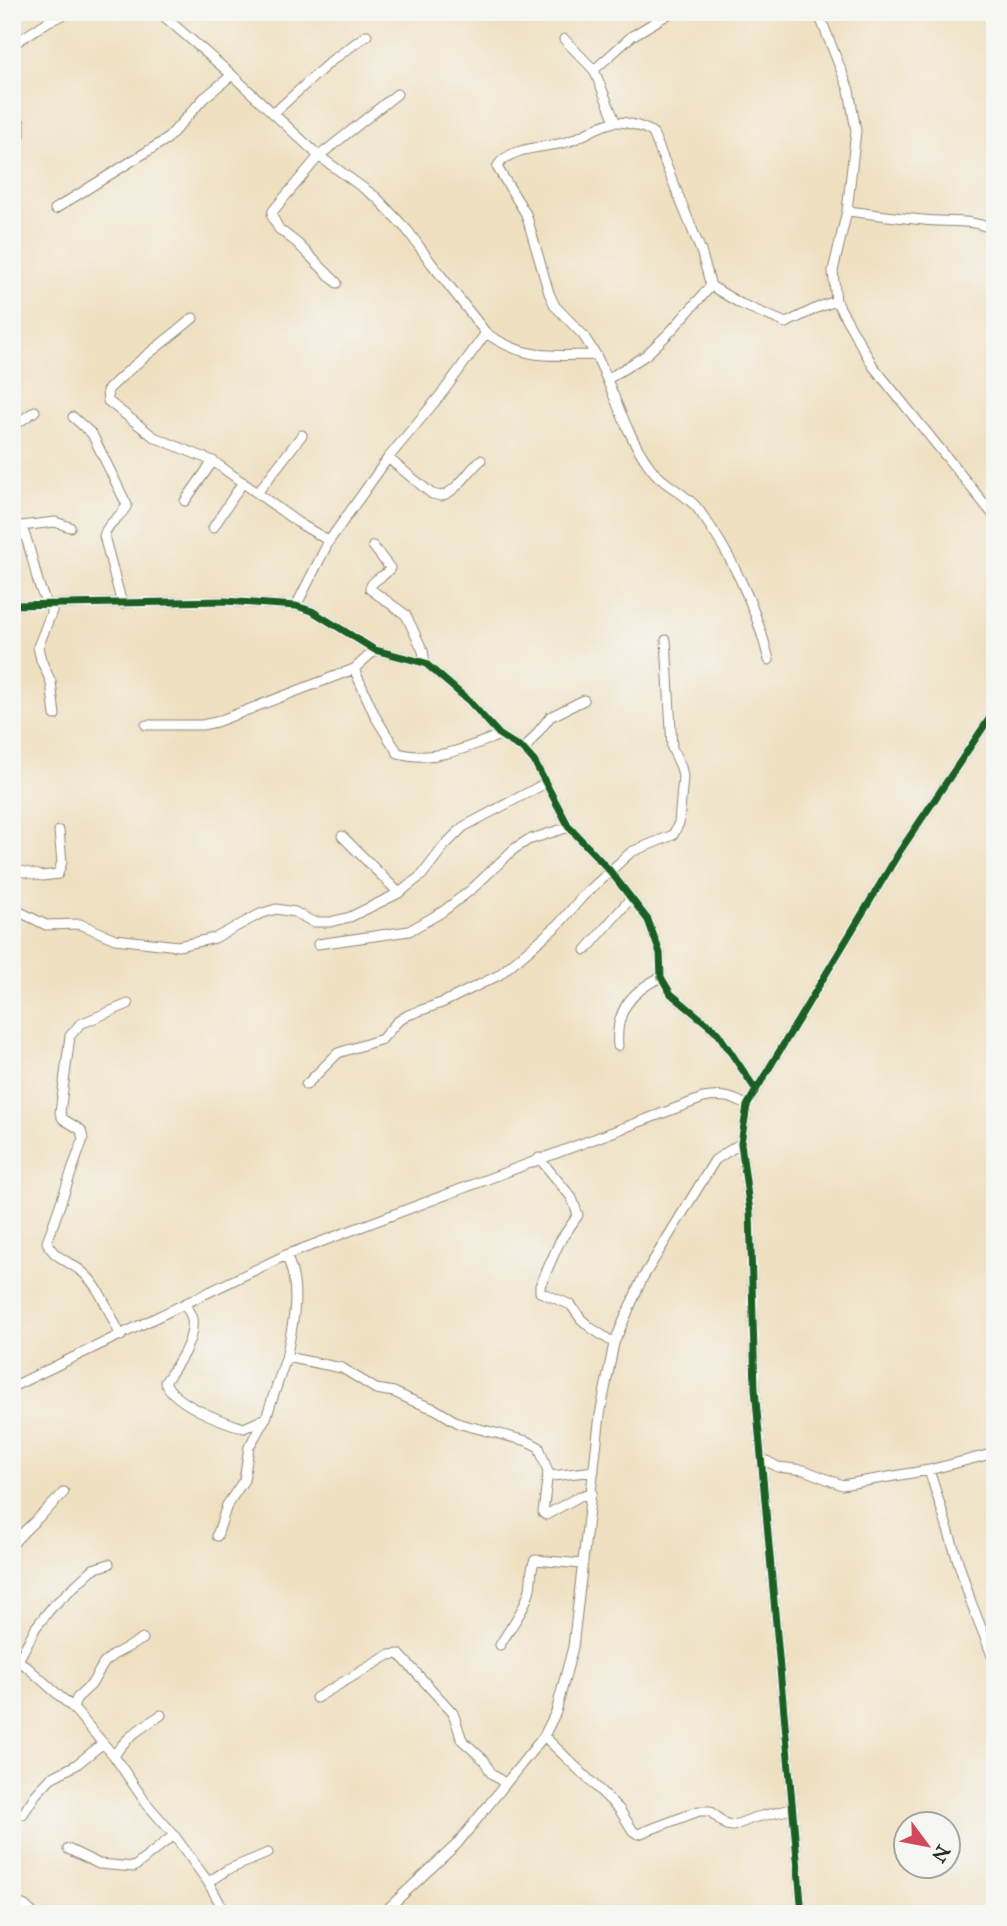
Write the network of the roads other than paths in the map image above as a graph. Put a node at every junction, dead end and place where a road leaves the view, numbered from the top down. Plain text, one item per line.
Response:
1 (71, 12) edge
2 (159, 12) edge
3 (672, 12) edge
4 (818, 12) edge
5 (367, 35) dead end
6 (564, 40) dead end
7 (12, 45) edge
8 (594, 70) junction
9 (232, 75) junction
10 (397, 94) dead end
11 (12, 107) edge
12 (274, 113) junction
13 (615, 121) junction
14 (12, 141) edge
15 (319, 156) junction
16 (55, 209) dead end
17 (847, 211) junction
18 (995, 231) edge
19 (337, 283) dead end
20 (711, 286) junction
21 (836, 301) junction
22 (192, 318) dead end
23 (486, 334) junction
24 (596, 355) junction
25 (608, 379) junction
26 (35, 411) dead end
27 (73, 416) dead end
28 (12, 427) edge
29 (302, 435) dead end
30 (388, 458) junction
31 (481, 460) dead end
32 (213, 461) junction
33 (243, 482) junction
34 (258, 492) junction
35 (185, 501) dead end
36 (995, 517) edge
37 (70, 527) dead end
38 (213, 528) dead end
39 (329, 541) junction
40 (373, 546) dead end
41 (47, 604) junction
42 (122, 604) junction
43 (12, 606) edge
44 (296, 606) junction
45 (666, 640) dead end
46 (375, 650) junction
47 (769, 660) dead end
48 (425, 663) junction
49 (354, 669) junction
50 (584, 700) dead end
51 (995, 710) edge
52 (55, 715) dead end
53 (146, 725) dead end
54 (500, 735) junction
55 (524, 750) junction
56 (546, 783) junction
57 (569, 827) junction
58 (59, 831) dead end
59 (341, 836) dead end
60 (12, 869) edge
61 (610, 871) junction
62 (398, 893) junction
63 (631, 898) junction
64 (12, 908) edge
65 (318, 944) dead end
66 (586, 950) dead end
67 (661, 977) junction
68 (128, 1004) dead end
69 (618, 1046) dead end
70 (306, 1085) dead end
71 (756, 1090) junction
72 (747, 1106) junction
73 (741, 1143) junction
74 (539, 1158) junction
75 (286, 1255) junction
76 (184, 1304) junction
77 (121, 1336) junction
78 (614, 1343) junction
79 (286, 1358) junction
80 (12, 1387) edge
81 (266, 1418) junction
82 (995, 1453) edge
83 (761, 1458) junction
84 (594, 1471) junction
85 (929, 1471) junction
86 (548, 1472) junction
87 (64, 1492) dead end
88 (592, 1493) junction
89 (217, 1536) dead end
90 (12, 1545) edge
91 (109, 1564) dead end
92 (583, 1564) junction
93 (144, 1639) dead end
94 (499, 1645) dead end
95 (15, 1659) edge
96 (995, 1663) edge
97 (316, 1698) dead end
98 (72, 1708) junction
99 (161, 1715) dead end
100 (544, 1736) junction
101 (102, 1744) junction
102 (114, 1756) junction
103 (504, 1783) junction
104 (792, 1809) junction
105 (23, 1814) dead end
106 (174, 1835) junction
107 (68, 1849) dead end
108 (268, 1853) dead end
109 (208, 1882) junction
110 (12, 1901) edge
111 (34, 1914) edge
112 (226, 1914) edge
113 (382, 1914) edge
114 (802, 1914) edge

1 - 7 street
2 - 9 street
3 - 8 street
4 - 17 street
5 - 12 street
6 - 8 street
8 - 13 street
9 - 12 street
9 - 16 street
10 - 15 street
11 - 14 street
12 - 15 street
13 - 20 street
13 - 24 street
15 - 19 street
15 - 23 street
17 - 18 street
17 - 21 street
20 - 21 street
20 - 25 street
21 - 36 street
22 - 32 street
23 - 24 street
23 - 30 street
24 - 25 street
25 - 47 street
26 - 28 street
27 - 42 street
29 - 34 street
30 - 31 street
30 - 39 street
32 - 33 street
32 - 35 street
33 - 34 street
33 - 38 street
34 - 39 street
37 - 41 street
39 - 44 street
40 - 48 street
41 - 42 street
41 - 43 street
41 - 52 street
42 - 44 street
44 - 46 street
45 - 61 street
46 - 48 street
46 - 49 street
48 - 54 street
49 - 53 street
49 - 54 street
50 - 55 street
51 - 71 street
54 - 55 street
55 - 56 street
56 - 57 street
56 - 62 street
57 - 61 street
57 - 65 street
58 - 60 street
59 - 62 street
61 - 63 street
61 - 70 street
62 - 64 street
63 - 66 street
63 - 67 street
67 - 69 street
67 - 71 street
68 - 77 street
71 - 72 street
72 - 73 street
72 - 74 street
73 - 78 street
73 - 83 street
74 - 75 street
74 - 78 street
75 - 76 street
75 - 79 street
76 - 77 street
76 - 81 street
77 - 80 street
78 - 84 street
79 - 81 street
79 - 86 street
81 - 89 street
82 - 85 street
83 - 85 street
83 - 104 street
84 - 86 street
84 - 88 street
85 - 96 street
86 - 88 street
87 - 90 street
88 - 92 street
91 - 95 street
92 - 94 street
92 - 100 street
93 - 98 street
95 - 98 street
97 - 103 street
98 - 101 street
99 - 102 street
100 - 103 street
100 - 104 street
101 - 102 street
101 - 105 street
102 - 106 street
103 - 113 street
104 - 114 street
106 - 107 street
106 - 109 street
108 - 109 street
109 - 112 street
110 - 111 street

